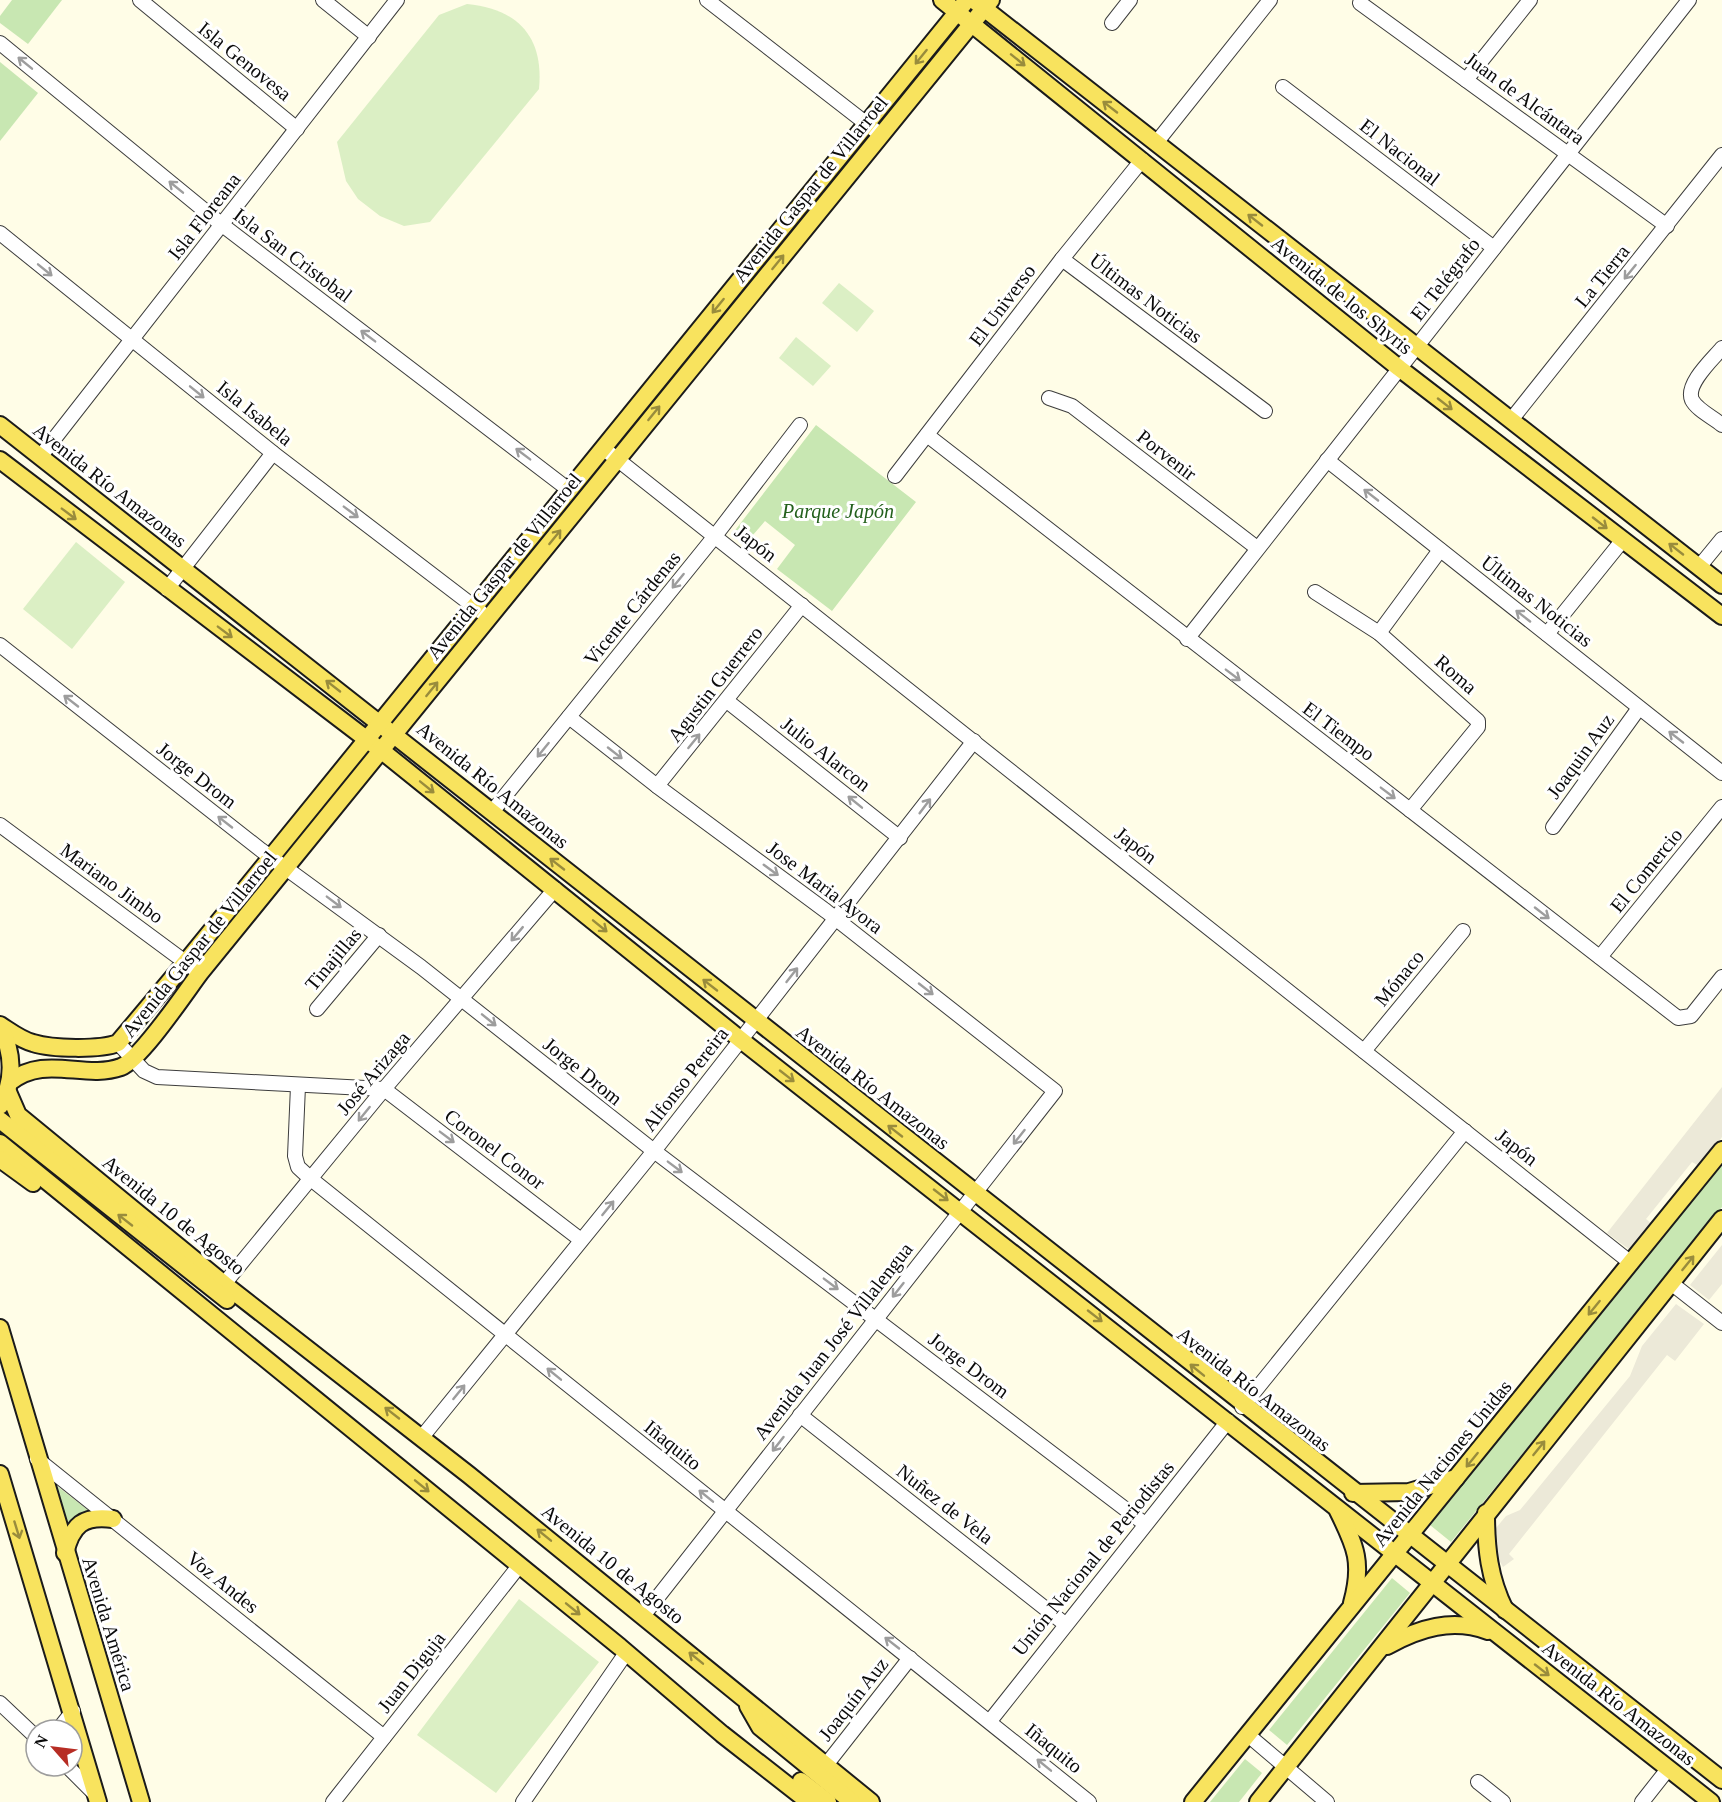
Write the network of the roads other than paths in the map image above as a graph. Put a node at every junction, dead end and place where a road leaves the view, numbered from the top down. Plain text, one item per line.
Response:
1 (140, 0) edge
2 (323, 0) edge
3 (398, 0) edge
4 (707, 0) edge
5 (942, 0) edge
6 (1130, 0) edge
7 (1270, 0) edge
8 (1530, 0) edge
9 (1689, 0) edge
10 (983, 3) edge
11 (1360, 3) dead end
12 (962, 6) edge
13 (972, 23) junction
14 (1112, 23) dead end
15 (369, 37) junction
16 (0, 43) edge
17 (1466, 80) junction
18 (1283, 87) dead end
19 (867, 123) junction
20 (297, 129) junction
21 (881, 135) junction
22 (1156, 143) junction
23 (1569, 153) junction
24 (1722, 155) edge
25 (1142, 160) junction
26 (221, 224) junction
27 (1667, 226) junction
28 (0, 233) edge
29 (1494, 248) junction
30 (1062, 259) junction
31 (732, 288) junction
32 (749, 298) junction
33 (132, 340) junction
34 (1417, 346) junction
35 (1722, 348) edge
36 (1399, 368) junction
37 (1049, 398) dead end
38 (1265, 411) dead end
39 (1511, 420) junction
40 (0, 425) edge
41 (800, 425) dead end
42 (1722, 425) edge
43 (927, 435) junction
44 (603, 448) junction
45 (273, 453) junction
46 (40, 457) junction
47 (617, 458) junction
48 (0, 460) edge
49 (1327, 460) junction
50 (896, 476) dead end
51 (569, 490) junction
52 (715, 536) junction
53 (1722, 539) edge
54 (1622, 541) junction
55 (1257, 548) junction
56 (1440, 550) junction
57 (1700, 567) junction
58 (183, 569) junction
59 (1722, 585) edge
60 (167, 589) junction
61 (1315, 592) dead end
62 (802, 605) junction
63 (474, 607) junction
64 (1722, 616) edge
65 (490, 618) junction
66 (1379, 633) junction
67 (1546, 634) junction
68 (1187, 639) junction
69 (0, 645) edge
70 (727, 701) junction
71 (1640, 708) junction
72 (569, 717) junction
73 (379, 721) junction
74 (395, 734) junction
75 (366, 739) junction
76 (974, 741) junction
77 (382, 751) junction
78 (1722, 773) edge
79 (657, 786) junction
80 (1722, 807) edge
81 (1410, 810) junction
82 (492, 812) junction
83 (0, 825) edge
84 (1553, 826) dead end
85 (900, 838) junction
86 (271, 857) junction
87 (287, 867) junction
88 (555, 889) junction
89 (836, 919) junction
90 (1463, 931) dead end
91 (378, 935) junction
92 (1600, 957) junction
93 (186, 962) junction
94 (200, 973) junction
95 (1722, 977) edge
96 (462, 999) junction
97 (317, 1009) dead end
98 (756, 1022) junction
99 (0, 1025) edge
100 (741, 1040) junction
101 (118, 1043) junction
102 (1364, 1051) junction
103 (133, 1060) junction
104 (298, 1086) junction
105 (384, 1089) junction
106 (1055, 1091) joint
107 (4, 1101) edge
108 (1465, 1131) junction
109 (0, 1143) edge
110 (1722, 1150) edge
111 (654, 1151) junction
112 (0, 1159) edge
113 (311, 1179) junction
114 (974, 1194) junction
115 (961, 1211) junction
116 (1722, 1219) edge
117 (581, 1240) junction
118 (1631, 1263) junction
119 (1671, 1283) junction
120 (224, 1284) junction
121 (876, 1319) junction
122 (1722, 1323) edge
123 (0, 1328) edge
124 (506, 1335) junction
125 (326, 1362) junction
126 (0, 1364) edge
127 (300, 1387) junction
128 (1242, 1407) junction
129 (800, 1415) junction
130 (1228, 1420) junction
131 (422, 1437) junction
132 (37, 1458) junction
133 (0, 1474) edge
134 (1457, 1478) junction
135 (1353, 1493) junction
136 (1335, 1505) junction
137 (725, 1511) junction
138 (1486, 1513) junction
139 (113, 1519) junction
140 (1145, 1524) junction
141 (1409, 1536) junction
142 (65, 1554) junction
143 (1395, 1554) junction
144 (519, 1566) junction
145 (1445, 1566) junction
146 (1432, 1583) junction
147 (1350, 1612) junction
148 (1507, 1613) junction
149 (642, 1616) junction
150 (1065, 1624) junction
151 (1496, 1634) junction
152 (1381, 1650) junction
153 (626, 1653) junction
154 (910, 1658) junction
155 (741, 1695) junction
156 (0, 1703) edge
157 (73, 1711) junction
158 (67, 1718) edge
159 (990, 1721) junction
160 (24, 1724) edge
161 (722, 1734) junction
162 (1248, 1735) junction
163 (384, 1737) junction
164 (826, 1765) junction
165 (1286, 1769) junction
166 (1668, 1769) junction
167 (78, 1778) edge
168 (1722, 1780) edge
169 (1478, 1782) dead end
170 (97, 1798) edge
171 (141, 1802) edge
172 (333, 1802) edge
173 (523, 1802) edge
174 (809, 1802) edge
175 (828, 1802) edge
176 (852, 1802) edge
177 (871, 1802) edge
178 (1089, 1802) edge
179 (1193, 1802) edge
180 (1258, 1802) edge
181 (1327, 1802) edge
182 (1503, 1802) edge
183 (1642, 1802) edge
184 (1711, 1802) edge

1 - 20 street, Isla Genovesa
2 - 15 street
3 - 15 street, Isla Floreana
4 - 19 street
5 - 12 main road, Avenida de los Shyris
6 - 14 street
7 - 22 street
8 - 17 street
9 - 23 street, El Telégrafo
10 - 13 main road, Avenida Gaspar de Villarroel
22 -> 10 main road, Avenida de los Shyris
11 - 17 street, Juan de Alcántara
12 - 13 main road, Avenida de los Shyris
12 -> 19 main road, Avenida Gaspar de Villarroel
13 - 21 main road, Avenida Gaspar de Villarroel
13 -> 25 main road, Avenida de los Shyris
15 - 20 street, Isla Floreana
26 -> 16 street, Isla San Cristobal
17 - 23 street, Juan de Alcántara
18 - 29 street, El Nacional
19 - 21 street
19 - 31 main road, Avenida Gaspar de Villarroel
20 - 26 street, Isla Floreana
32 -> 21 main road, Avenida Gaspar de Villarroel
34 -> 22 main road, Avenida de los Shyris
23 - 27 street, Juan de Alcántara
23 - 29 street, El Telégrafo
24 - 27 street, La Tierra
25 - 30 street, El Universo
25 - 36 main road, Avenida de los Shyris
26 - 33 street, Isla Floreana
51 -> 26 street, Isla San Cristobal
27 -> 39 street, La Tierra
28 -> 33 street, Isla Isabela
29 - 34 street, El Telégrafo
30 - 38 street, Últimas Noticias
30 - 43 street, El Universo
31 - 32 main road
31 -> 44 main road, Avenida Gaspar de Villarroel
47 -> 32 main road, Avenida Gaspar de Villarroel
33 -> 45 street, Isla Isabela
33 - 46 street, Isla Floreana
34 - 36 street, El Telégrafo
34 - 39 main road, Avenida de los Shyris
35 - 42 street
36 - 49 street, El Telégrafo
36 -> 54 main road, Avenida de los Shyris
37 - 55 street, Porvenir
57 -> 39 main road, Avenida de los Shyris
40 - 46 main road, Avenida Río Amazonas
41 - 52 street, Vicente Cárdenas
43 - 50 street, El Universo
43 - 68 street, El Tiempo
44 - 47 street, Japón
44 - 51 main road, Avenida Gaspar de Villarroel
45 - 58 street
45 -> 63 street, Isla Isabela
46 - 58 main road, Avenida Río Amazonas
47 - 52 street, Japón
65 -> 47 main road, Avenida Gaspar de Villarroel
48 -> 60 main road, Avenida Río Amazonas
49 - 55 street, El Telégrafo
56 -> 49 street, Últimas Noticias
51 - 63 main road, Avenida Gaspar de Villarroel
52 - 62 street, Japón
52 -> 72 street, Vicente Cárdenas
53 - 57 street
54 - 64 main road, Avenida de los Shyris
54 - 67 street
55 - 68 street, El Telégrafo
56 - 66 street
67 -> 56 street, Últimas Noticias
57 - 59 main road, Avenida de los Shyris
58 - 60 street
73 -> 58 main road, Avenida Río Amazonas
60 -> 75 main road, Avenida Río Amazonas
61 - 66 street, Roma
62 - 70 street, Agustin Guerrero
62 - 76 street, Japón
63 - 65 street, Isla Isabela
63 - 73 main road, Avenida Gaspar de Villarroel
74 -> 65 main road, Avenida Gaspar de Villarroel
66 - 81 street, Roma
67 - 71 street, Últimas Noticias
68 -> 81 street, El Tiempo
86 -> 69 street, Jorge Drom
79 -> 70 street, Agustin Guerrero
85 -> 70 street, Julio Alarcon
78 -> 71 street, Últimas Noticias
71 - 84 street, Joaquin Auz
72 -> 79 street, Jose Maria Ayora
72 -> 82 street, Vicente Cárdenas
73 - 74 main road, Avenida Río Amazonas
73 - 75 main road, Avenida Gaspar de Villarroel
74 - 77 main road, Avenida Gaspar de Villarroel
74 - 82 main road, Avenida Río Amazonas
75 - 77 main road, Avenida Río Amazonas
75 - 86 main road, Avenida Gaspar de Villarroel
85 -> 76 street, Alfonso Pereira
76 - 102 street, Japón
77 - 87 main road, Avenida Gaspar de Villarroel
77 -> 88 main road, Avenida Río Amazonas
79 -> 89 street, Jose Maria Ayora
80 - 92 street, El Comercio
81 -> 92 street, El Tiempo
98 -> 82 main road, Avenida Río Amazonas
83 - 93 street, Mariano Jimbo
85 - 89 street, Alfonso Pereira
86 - 87 street, Jorge Drom
86 - 93 main road, Avenida Gaspar de Villarroel
87 -> 91 street, Jorge Drom
87 - 94 main road, Avenida Gaspar de Villarroel
88 -> 96 street, José Arizaga
88 -> 100 main road, Avenida Río Amazonas
98 -> 89 street, Alfonso Pereira
89 -> 106 street, Jose Maria Ayora
90 - 102 street, Mónaco
91 - 96 street, Jorge Drom
91 - 97 street, Tinajillas
92 - 95 street, El Tiempo
93 - 94 street, Mariano Jimbo
93 - 101 main road, Avenida Gaspar de Villarroel
94 - 103 main road, Avenida Gaspar de Villarroel
96 - 105 street, José Arizaga
96 -> 111 street, Jorge Drom
98 - 100 street, Alfonso Pereira
114 -> 98 main road, Avenida Río Amazonas
99 - 101 main road, Avenida Gaspar de Villarroel
99 - 107 main road, Avenida 10 de Agosto
100 - 111 street, Alfonso Pereira
100 -> 115 main road, Avenida Río Amazonas
101 - 103 street
102 - 108 street, Japón
103 - 104 street
103 - 107 main road, Avenida Gaspar de Villarroel
104 - 105 street
104 - 113 street, Iñaquito
105 -> 113 street, José Arizaga
105 -> 117 street, Coronel Conor
106 -> 114 street, Avenida Juan José Villalengua
107 - 120 main road, Avenida 10 de Agosto
125 -> 107 main road, Avenida 10 de Agosto
108 - 118 street, Japón
108 - 128 street
109 - 127 main road
110 - 118 main road, Avenida Naciones Unidas
117 -> 111 street, Alfonso Pereira
111 -> 121 street, Jorge Drom
112 - 127 main road
113 - 120 street, José Arizaga
113 - 124 street, Iñaquito
114 - 115 street, Avenida Juan José Villalengua
128 -> 114 main road, Avenida Río Amazonas
115 -> 121 street, Avenida Juan José Villalengua
115 -> 130 main road, Avenida Río Amazonas
119 -> 116 main road
117 - 124 street, Alfonso Pereira
118 -> 134 main road, Avenida Naciones Unidas
119 - 122 street
138 -> 119 main road
120 - 125 main road, Avenida 10 de Agosto
121 - 129 street, Avenida Juan José Villalengua
121 - 140 street, Jorge Drom
123 - 132 main road, Avenida América
131 -> 124 street, Alfonso Pereira
137 -> 124 street, Iñaquito
131 -> 125 main road, Avenida 10 de Agosto
126 - 132 main road, Avenida América
127 -> 144 main road
128 - 135 main road, Avenida Río Amazonas
129 -> 137 street, Avenida Juan José Villalengua
129 - 150 street, Nuñez de Vela
130 - 136 main road, Avenida Río Amazonas
130 - 140 street, Unión Nacional de Periodistas
149 -> 131 main road, Avenida 10 de Agosto
132 - 139 street, Voz Andes
132 - 142 main road, Avenida América
133 -> 157 main road
134 - 135 main road
134 - 141 main road, Avenida Naciones Unidas
135 - 141 main road, Avenida Río Amazonas
136 - 143 main road, Avenida Río Amazonas
136 - 147 main road
137 - 149 street, Avenida Juan José Villalengua
154 -> 137 street, Iñaquito
138 - 145 main road
138 - 148 main road
139 - 142 main road
139 - 163 street, Voz Andes
140 - 150 street, Unión Nacional de Periodistas
141 - 143 main road, Avenida Naciones Unidas
141 - 145 main road, Avenida Río Amazonas
142 - 171 main road, Avenida América
143 - 146 main road, Avenida Río Amazonas
143 - 147 main road, Avenida Naciones Unidas
144 -> 153 main road
144 - 163 street, Juan Diguja
145 - 146 main road
145 - 148 main road, Avenida Río Amazonas
146 - 151 main road, Avenida Río Amazonas
146 - 152 main road
147 - 162 main road, Avenida Naciones Unidas
148 - 168 main road, Avenida Río Amazonas
155 -> 149 main road, Avenida 10 de Agosto
150 - 159 street, Unión Nacional de Periodistas
151 - 152 main road
151 -> 166 main road, Avenida Río Amazonas
152 - 165 main road
153 - 161 main road
153 - 173 street
154 - 159 street, Iñaquito
154 - 164 street, Joaquín Auz
155 - 164 main road, Avenida 10 de Agosto
155 - 176 main road
156 - 160 street
157 - 158 street
157 - 170 main road
178 -> 159 street, Iñaquito
161 - 174 main road
161 - 175 main road
162 - 165 street
162 - 179 main road, Avenida Naciones Unidas
163 - 172 street, Juan Diguja
164 - 177 main road, Avenida 10 de Agosto
165 - 180 main road
165 - 181 street
166 - 183 street
166 - 184 main road, Avenida Río Amazonas
167 - 170 street
169 - 182 street

